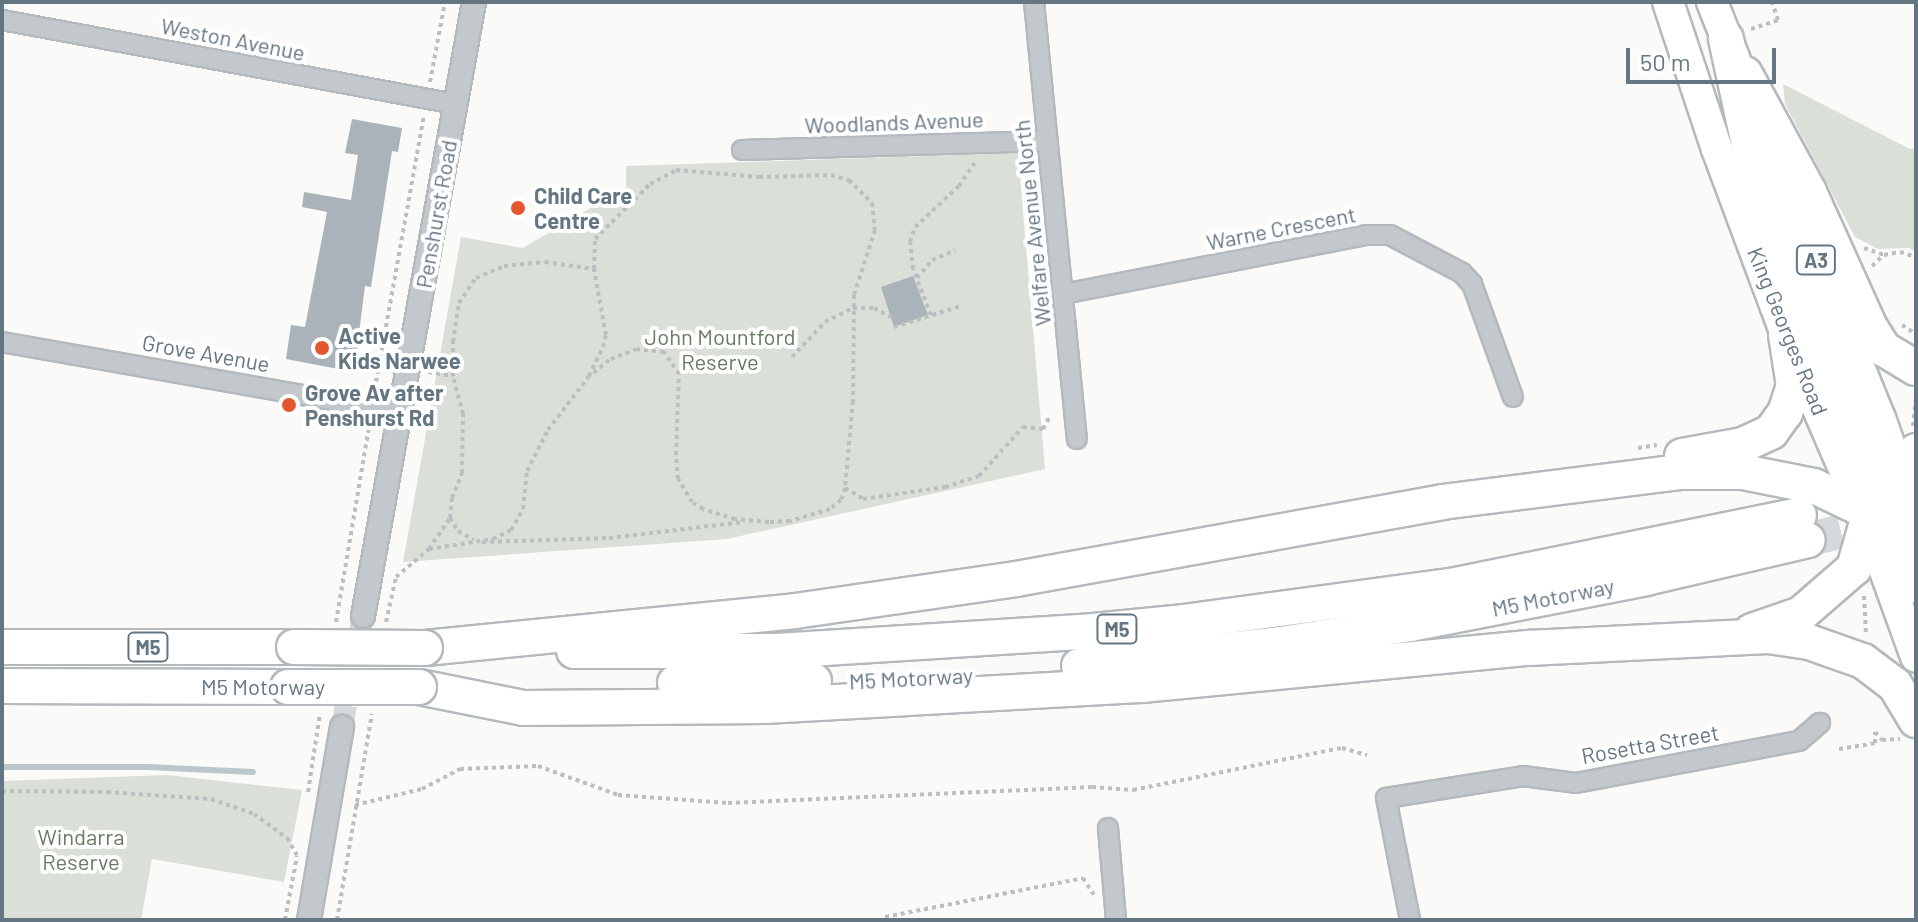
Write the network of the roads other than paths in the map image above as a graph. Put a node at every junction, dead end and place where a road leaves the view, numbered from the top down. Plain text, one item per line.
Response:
1 (474, 2) edge
2 (1034, 2) edge
3 (1668, 2) edge
4 (1712, 2) edge
5 (2, 20) edge
6 (1736, 35) junction
7 (455, 104) junction
8 (1047, 141) junction
9 (742, 150) dead end
10 (1063, 294) junction
11 (1786, 335) junction
12 (2, 342) edge
13 (1916, 368) edge
14 (1513, 397) dead end
15 (401, 412) junction
16 (1913, 435) edge
17 (1077, 439) dead end
18 (1835, 444) joint
19 (1442, 502) junction
20 (1893, 511) edge
21 (1916, 586) edge
22 (363, 616) tunnel mouth
23 (1726, 637) junction
24 (2, 647) edge
25 (425, 648) junction
26 (1916, 657) edge
27 (2, 686) edge
28 (419, 687) junction
29 (1820, 723) dead end
30 (342, 727) tunnel mouth
31 (1909, 727) edge
32 (1108, 828) dead end
33 (309, 920) edge
34 (1116, 920) edge
35 (1410, 920) edge

1 - 7 street, Penshurst Road
2 - 8 street, Welfare Avenue North
3 - 11 highway, King Georges Road / A3
4 - 6 highway
5 - 7 street, Weston Avenue
6 - 13 highway
6 - 20 highway
7 - 15 street, Penshurst Road
8 - 9 street, Woodlands Avenue
8 - 10 street, Welfare Avenue North
10 - 14 street, Warne Crescent
10 - 17 street, Welfare Avenue North
11 - 18 highway, King Georges Road / A3
11 - 19 highway
12 - 15 street, Grove Avenue
15 - 22 street, Penshurst Road
16 - 20 highway
18 - 20 highway
19 - 20 highway
19 - 25 highway
20 - 21 highway
20 - 23 highway
20 - 26 highway
23 - 28 highway, M5
23 - 31 highway
24 - 25 highway, M5 Motorway / M5, bridge
25 - 28 highway, M5 Motorway / M5
27 - 28 highway, M5 Motorway / M5, bridge
29 - 35 street, Rosetta Street
30 - 33 street
32 - 34 street

